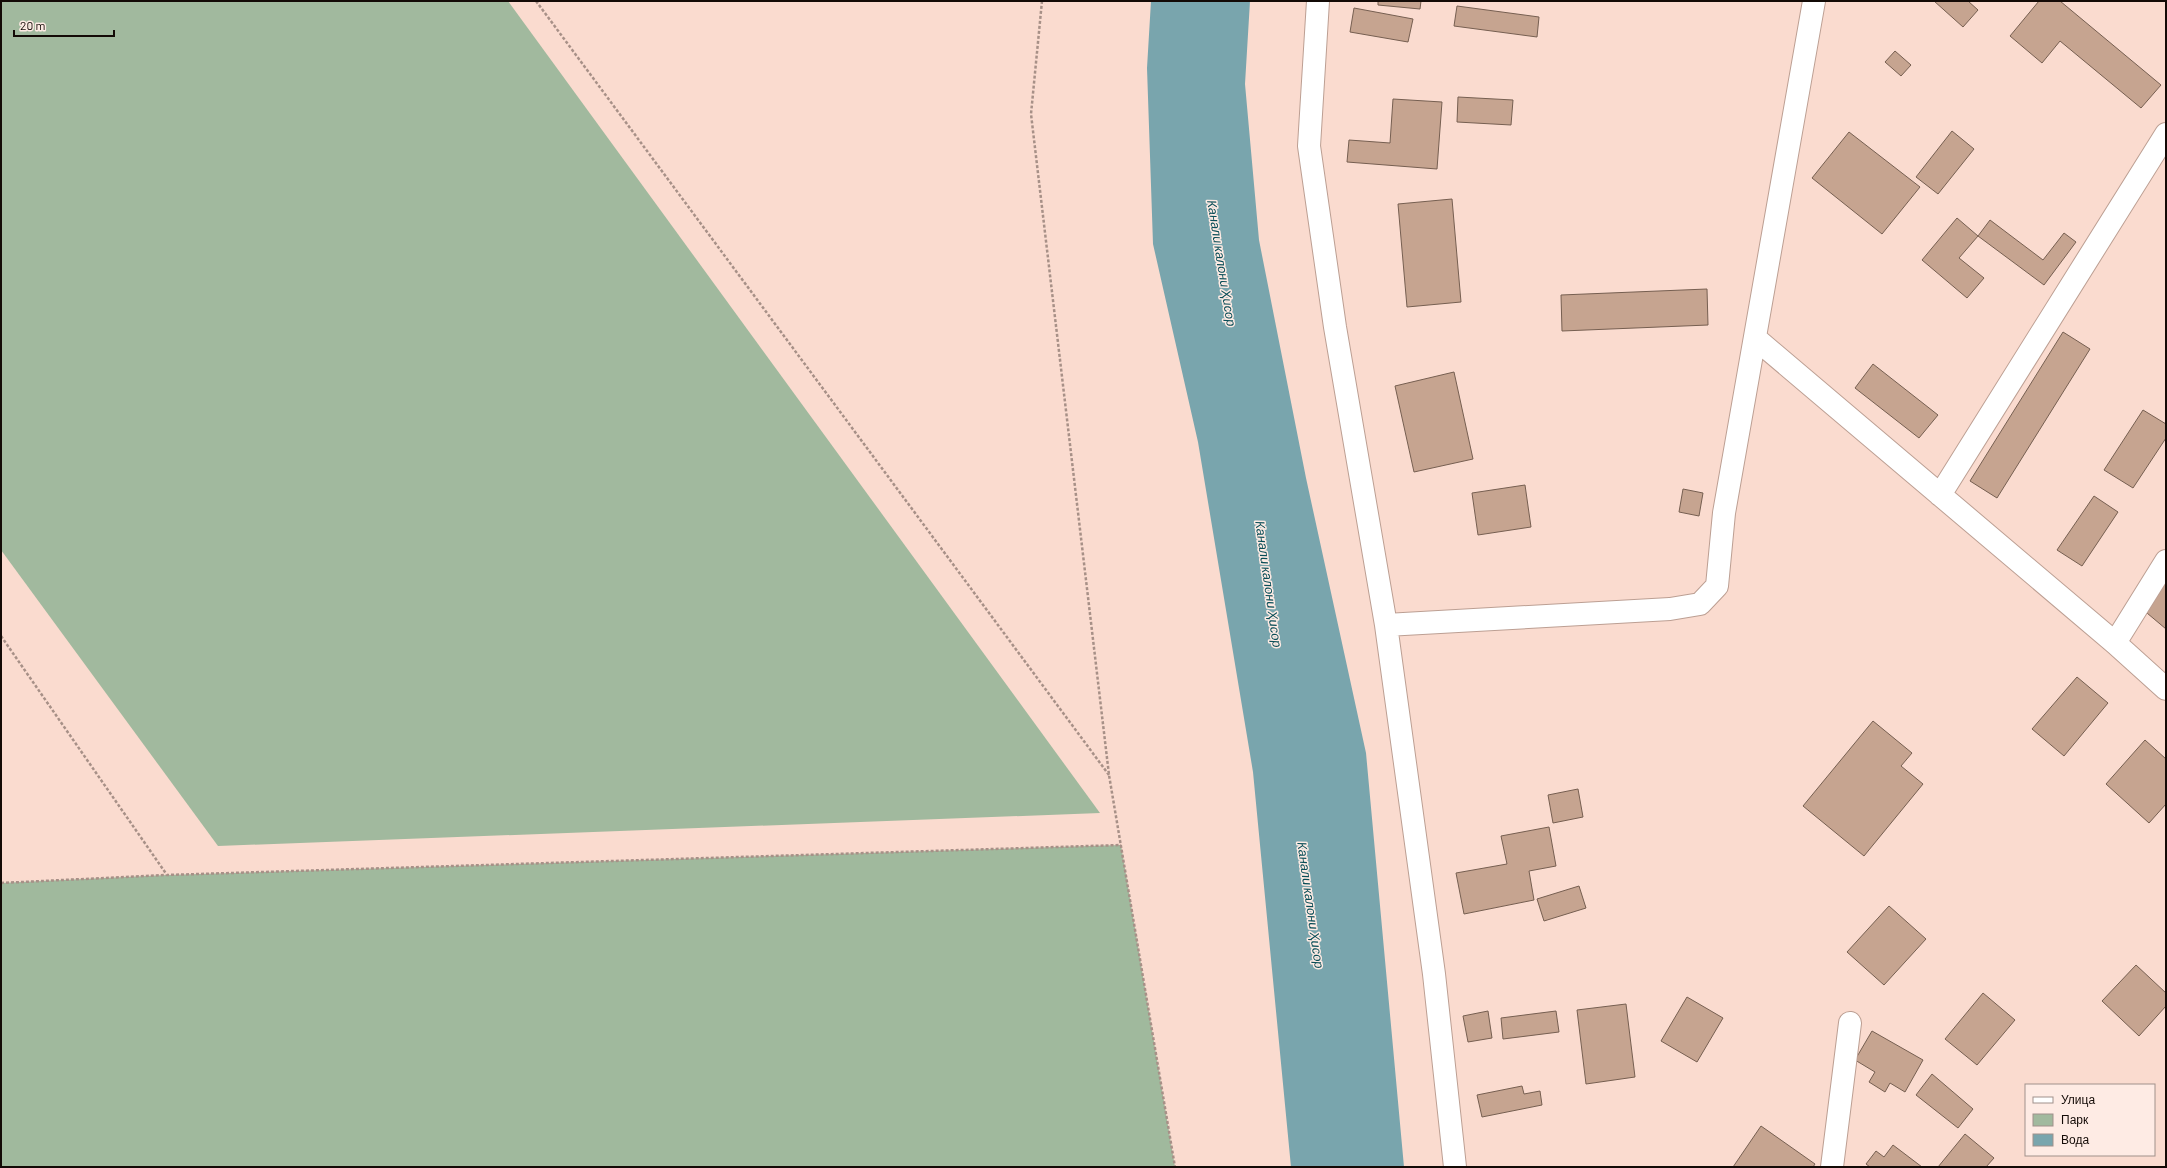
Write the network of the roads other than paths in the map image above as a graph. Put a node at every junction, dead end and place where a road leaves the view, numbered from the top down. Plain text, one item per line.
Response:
1 (1318, 1) edge
2 (1814, 1) edge
3 (2166, 134) edge
4 (1755, 338) junction
5 (1940, 495) junction
6 (2166, 561) edge
7 (1386, 626) junction
8 (2115, 643) junction
9 (2166, 688) edge
10 (1850, 1023) dead end
11 (1454, 1167) edge
12 (1832, 1167) edge

1 - 7 street
2 - 4 street
3 - 5 street
4 - 5 street
4 - 7 street
5 - 8 street
6 - 8 street
7 - 11 street
8 - 9 street
10 - 12 street

